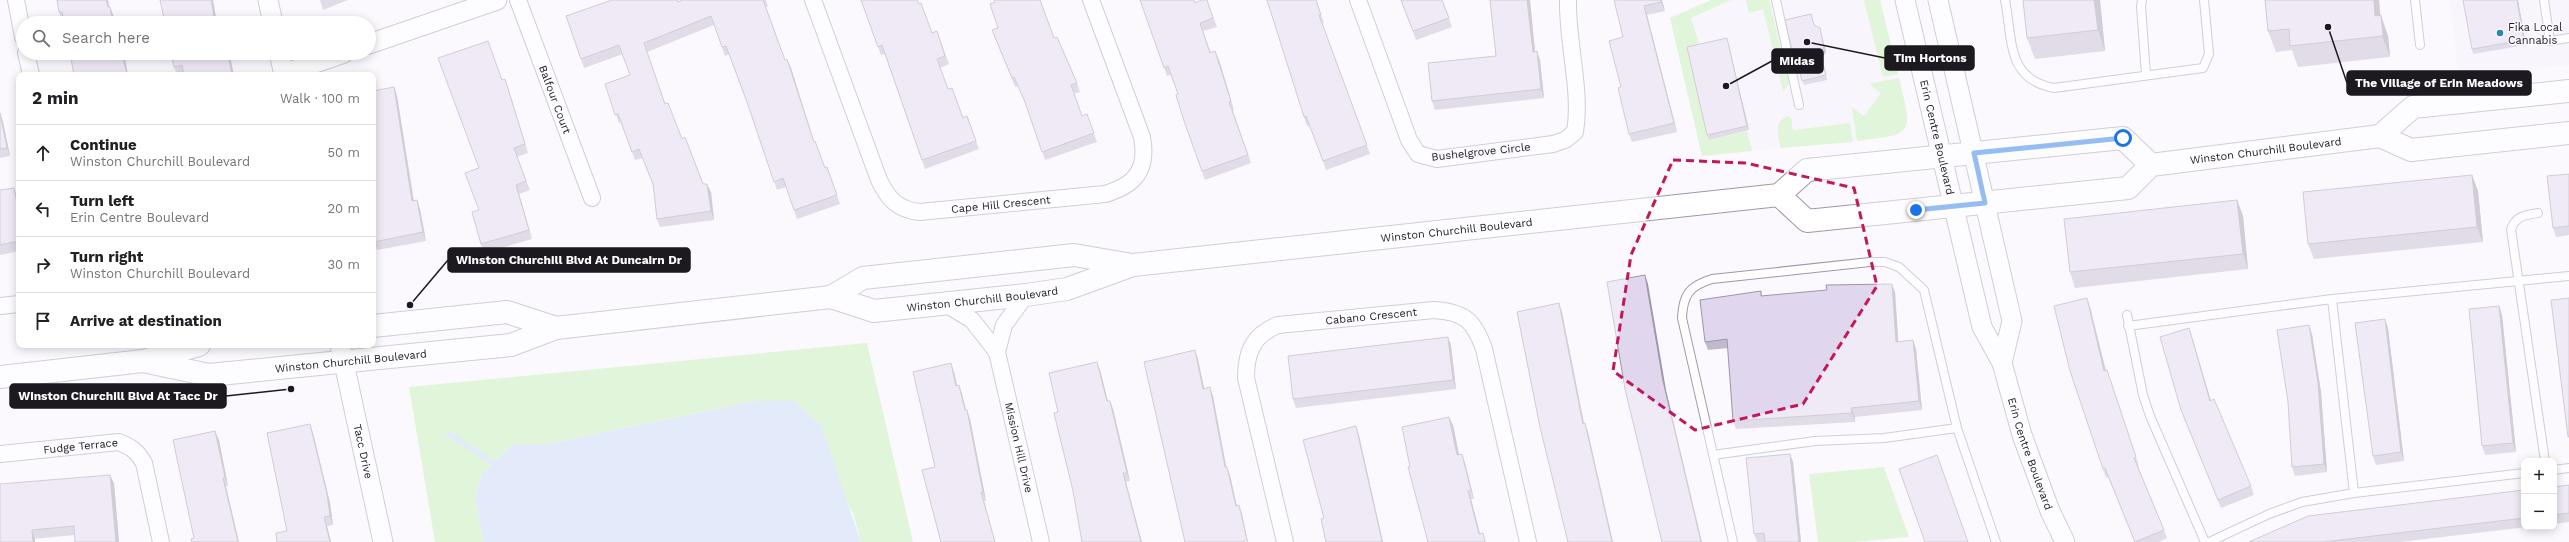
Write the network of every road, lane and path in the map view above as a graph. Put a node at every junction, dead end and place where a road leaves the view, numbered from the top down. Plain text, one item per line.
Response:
1 (16, 0) edge
2 (268, 0) edge
3 (497, 0) edge
4 (518, 0) edge
5 (812, 0) edge
6 (1091, 0) edge
7 (1358, 0) edge
8 (1568, 0) edge
9 (1776, 0) edge
10 (1905, 0) edge
11 (1938, 0) edge
12 (2005, 0) edge
13 (2142, 0) edge
14 (2204, 0) edge
15 (2415, 0) edge
16 (2544, 0) edge
17 (19, 16) edge
18 (271, 16) edge
19 (2569, 38) edge
20 (376, 42) edge
21 (2420, 45) dead end
22 (27, 60) edge
23 (280, 60) edge
24 (324, 60) edge
25 (29, 72) edge
26 (283, 72) edge
27 (289, 72) edge
28 (2146, 76) junction
29 (2569, 91) edge
30 (1799, 105) dead end
31 (2569, 134) edge
32 (2380, 136) junction
33 (1974, 153) junction
34 (1941, 156) junction
35 (2152, 165) junction
36 (1779, 195) junction
37 (592, 198) dead end
38 (1985, 203) junction
39 (1954, 206) junction
40 (2538, 213) dead end
41 (1133, 265) junction
42 (2569, 276) edge
43 (2520, 281) junction
44 (1026, 296) junction
45 (831, 297) junction
46 (2332, 299) junction
47 (944, 303) junction
48 (16, 304) edge
49 (0, 306) edge
50 (2127, 315) dead end
51 (376, 326) edge
52 (2128, 326) junction
53 (556, 328) junction
54 (188, 348) edge
55 (998, 352) junction
56 (341, 353) edge
57 (143, 361) junction
58 (2002, 363) junction
59 (0, 377) edge
60 (1957, 428) junction
61 (0, 454) edge
62 (1712, 455) junction
63 (2545, 458) edge
64 (2569, 468) edge
65 (2557, 470) edge
66 (2521, 473) edge
67 (2354, 493) junction
68 (161, 542) edge
69 (383, 542) edge
70 (1041, 542) edge
71 (1285, 542) edge
72 (1528, 542) edge
73 (1733, 542) edge
74 (1996, 542) edge
75 (2065, 542) edge
76 (2204, 542) edge
77 (2209, 542) edge

1 - 17 street
2 - 18 street
3 - 20 street
4 - 37 street, Balfour Court
5 - 6 street, Cape Hill Crescent
7 - 8 street, Bushelgrove Circle
9 - 30 lane
10 - 34 street, Erin Centre Boulevard
11 - 33 street, Erin Centre Boulevard
12 - 28 lane
13 - 28 lane
14 - 28 lane
15 - 21 lane
16 - 19 lane
22 - 25 street
23 - 26 street
24 - 27 street
29 - 32 main road
31 - 32 main road
32 - 35 main road, Winston Churchill Boulevard
33 - 34 main road
33 - 35 main road
33 - 38 street, Erin Centre Boulevard
34 - 36 main road
34 - 39 street, Erin Centre Boulevard
35 - 38 main road
36 - 39 main road
36 - 41 main road, Winston Churchill Boulevard
38 - 39 main road
38 - 58 street, Erin Centre Boulevard
39 - 58 street, Erin Centre Boulevard
40 - 43 lane
41 - 44 main road, Winston Churchill Boulevard
41 - 45 main road, Winston Churchill Boulevard
42 - 43 lane
43 - 46 lane
43 - 63 lane
44 - 47 main road, Winston Churchill Boulevard
44 - 55 street, Mission Hill Drive
45 - 47 main road, Winston Churchill Boulevard
45 - 53 main road, Winston Churchill Boulevard
46 - 52 lane
46 - 67 lane
47 - 55 street, Mission Hill Drive
48 - 49 street
50 - 52 lane
51 - 53 main road, Winston Churchill Boulevard
52 - 76 lane
53 - 56 main road, Winston Churchill Boulevard
54 - 57 main road, Winston Churchill Boulevard
55 - 70 street, Mission Hill Drive
56 - 57 main road, Winston Churchill Boulevard
56 - 69 street, Tacc Drive
57 - 59 main road, Winston Churchill Boulevard
58 - 75 street, Erin Centre Boulevard
60 - 62 lane
60 - 62 lane
60 - 74 lane
61 - 68 street, Fudge Terrace
62 - 73 lane
64 - 65 lane
66 - 67 lane
67 - 77 lane
71 - 72 street, Cabano Crescent

